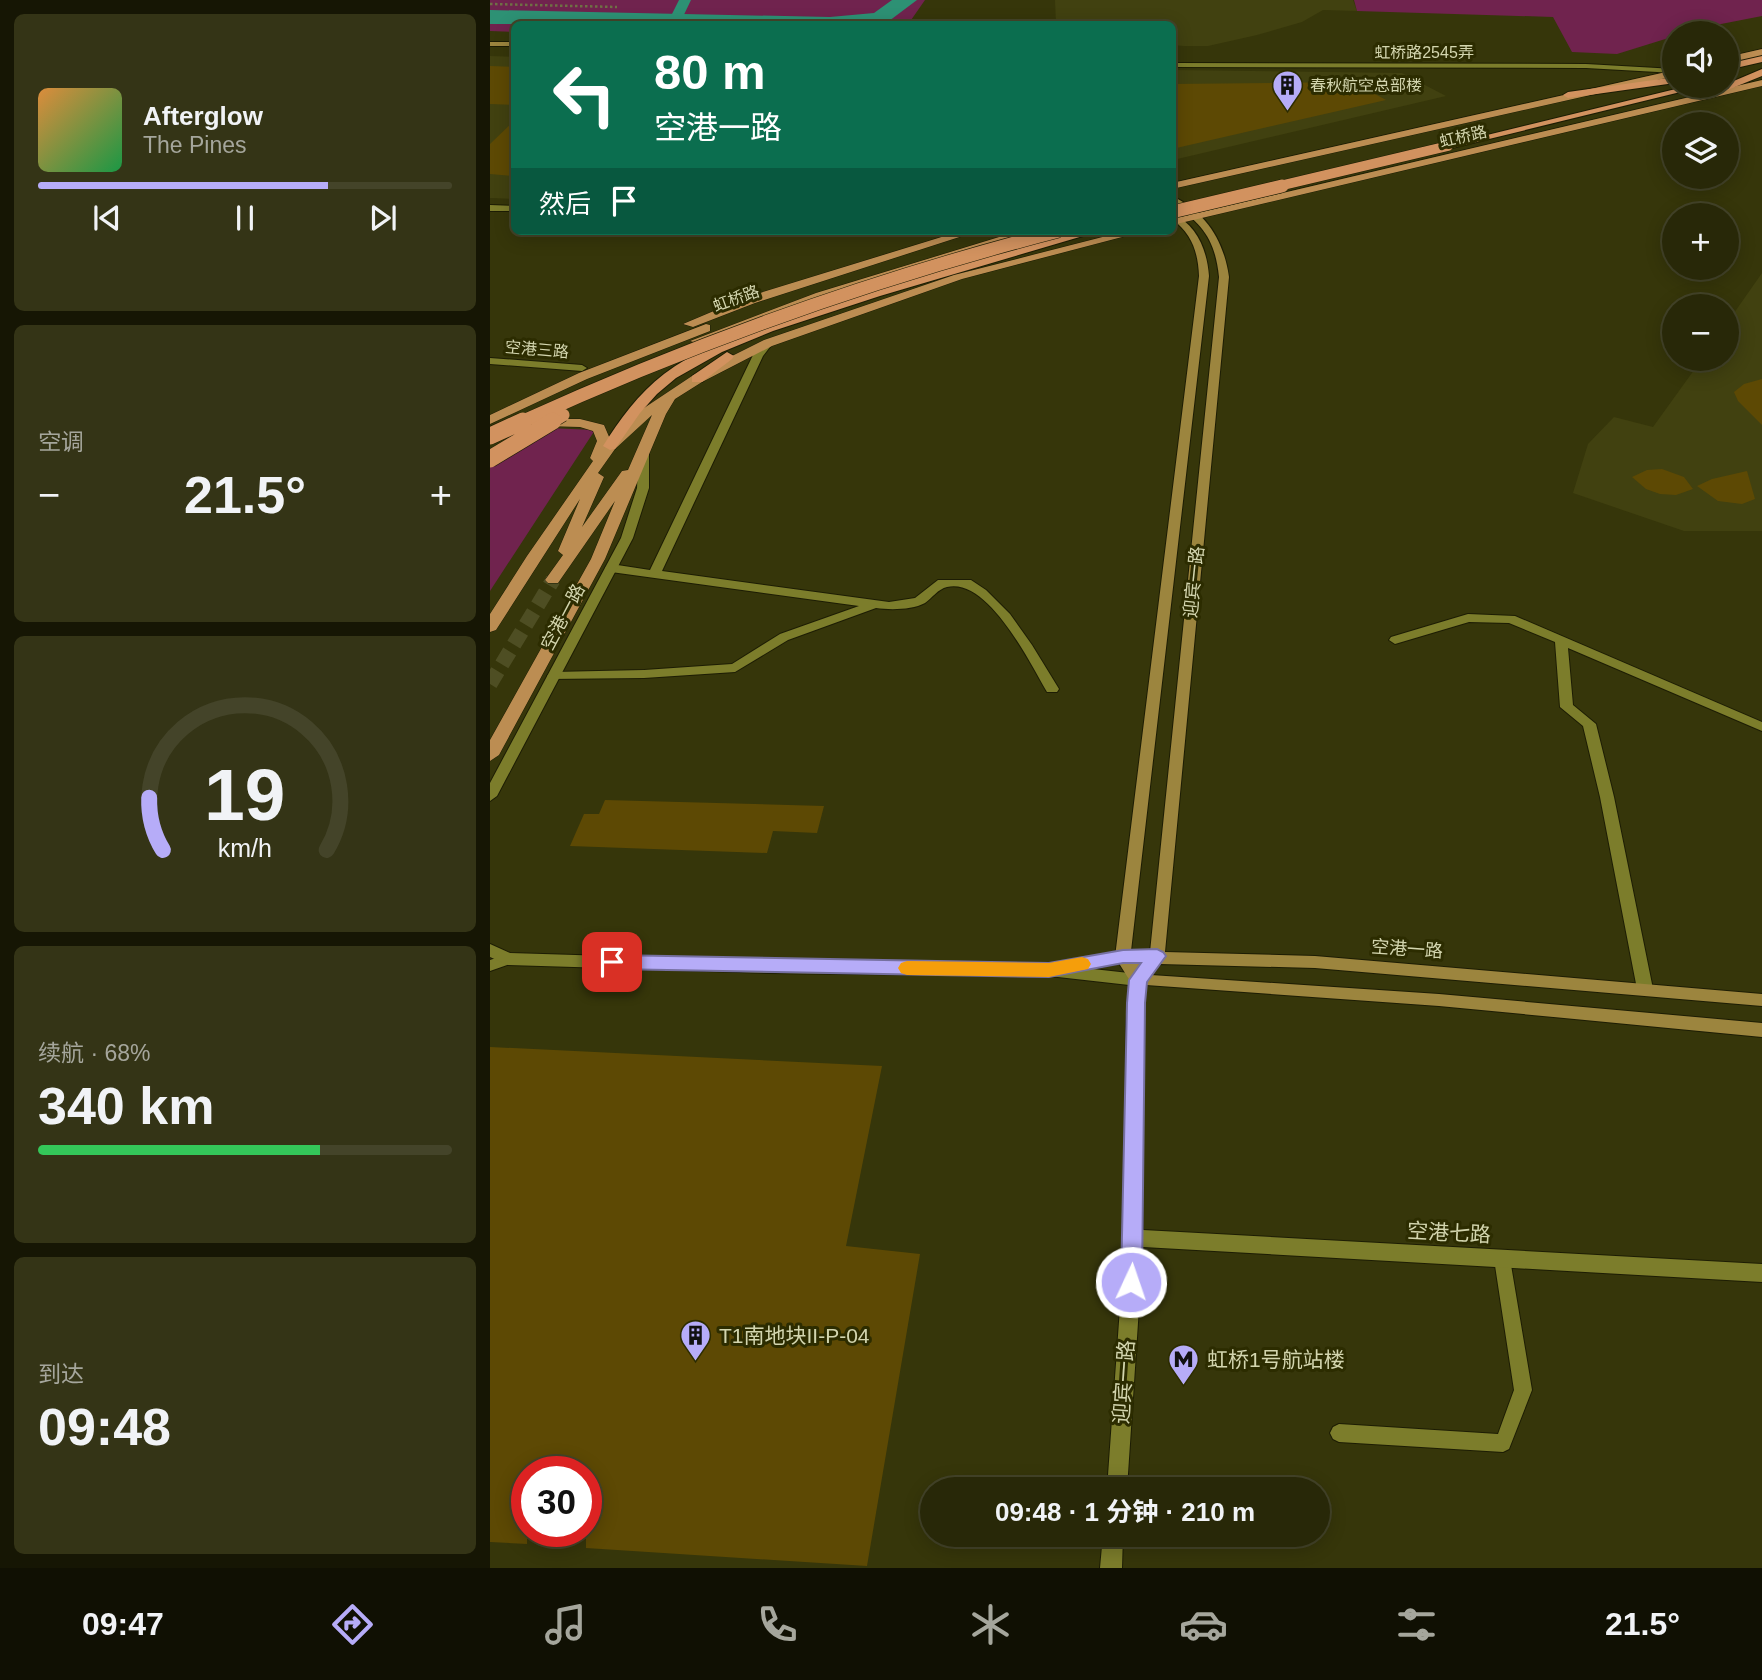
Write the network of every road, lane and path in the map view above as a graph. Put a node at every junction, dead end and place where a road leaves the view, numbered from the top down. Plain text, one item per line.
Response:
1 (490, 4) edge
2 (617, 7) dead end
3 (490, 41) edge
4 (511, 42) edge
5 (1762, 52) edge
6 (1739, 57) edge
7 (1762, 59) edge
8 (1739, 64) edge
9 (1176, 65) edge
10 (1662, 71) edge
11 (1762, 71) edge
12 (1662, 75) edge
13 (1739, 76) edge
14 (1739, 79) edge
15 (1662, 82) edge
16 (1662, 83) edge
17 (1762, 83) edge
18 (1739, 86) edge
19 (1568, 95) junction
20 (1673, 98) edge
21 (1677, 98) edge
22 (1176, 185) edge
23 (1176, 201) edge
24 (1176, 202) edge
25 (490, 208) edge
26 (511, 209) edge
27 (1197, 216) junction
28 (1176, 217) edge
29 (1176, 217) edge
30 (1176, 218) edge
31 (959, 235) edge
32 (988, 235) edge
33 (1017, 235) edge
34 (1045, 235) edge
35 (1079, 235) edge
36 (1123, 235) edge
37 (806, 315) junction
38 (737, 331) junction
39 (768, 343) junction
40 (490, 361) edge
41 (582, 368) junction
42 (697, 379) junction
43 (682, 388) junction
44 (490, 411) edge
45 (490, 420) edge
46 (506, 431) junction
47 (490, 438) edge
48 (610, 446) junction
49 (644, 448) junction
50 (490, 458) edge
51 (591, 474) junction
52 (611, 568) junction
53 (654, 575) junction
54 (873, 605) junction
55 (490, 627) edge
56 (1395, 640) dead end
57 (1561, 642) junction
58 (553, 676) junction
59 (1052, 689) dead end
60 (1762, 727) edge
61 (490, 755) edge
62 (490, 796) edge
63 (490, 950) edge
64 (1157, 956) junction
65 (1123, 957) junction
66 (508, 959) junction
67 (490, 966) edge
68 (1049, 970) junction
69 (1138, 980) junction
70 (1645, 989) junction
71 (1762, 1000) edge
72 (1762, 1030) edge
73 (1133, 1238) junction
74 (1502, 1259) junction
75 (1762, 1273) edge
76 (1339, 1433) dead end
77 (1118, 1477) edge
78 (1113, 1547) edge
79 (1111, 1568) edge

1 - 2 path
3 - 4 main road
5 - 6 main road
7 - 8 highway
9 - 10 street, 虹桥路2545弄
11 - 13 highway
11 - 14 highway
12 - 19 main road, 虹桥路
15 - 19 highway
16 - 24 highway
17 - 18 main road, 虹桥路
19 - 22 main road, 虹桥路
20 - 28 highway, bridge
21 - 27 main road, 虹桥路
23 - 27 main road, 迎宾一路
25 - 26 street
27 - 29 main road, 虹桥路
27 - 64 main road, 迎宾一路
30 - 65 main road, 迎宾一路
31 - 41 main road, 虹桥路
32 - 45 main road, 虹桥路
33 - 46 main road
34 - 38 highway, bridge
35 - 37 highway
36 - 39 main road
37 - 42 highway
37 - 48 highway
38 - 47 highway, bridge
38 - 50 highway, bridge
39 - 42 main road
39 - 53 street
40 - 41 street, 空港三路
41 - 44 main road, 虹桥路
42 - 43 main road
43 - 48 main road
43 - 49 main road
46 - 47 main road
46 - 51 main road
48 - 49 main road
48 - 51 main road
49 - 52 street, 空港一路
49 - 61 main road
51 - 55 main road
52 - 53 street
52 - 58 street, 空港一路
53 - 54 street
54 - 58 street
54 - 59 street
56 - 57 street
57 - 60 street
57 - 70 street
58 - 62 street, 空港一路
63 - 66 street, 空港一路
64 - 65 main road, 空港一路
64 - 69 main road
64 - 70 main road, 空港一路
65 - 68 street, 空港一路
65 - 69 main road
66 - 67 lane
66 - 68 street, 空港一路
68 - 69 street, 空港一路
69 - 72 main road, 空港一路
69 - 73 street, 迎宾一路
70 - 71 main road, 空港一路
73 - 74 street, 空港七路
73 - 77 street, 迎宾一路
74 - 75 street, 空港七路
74 - 76 lane
78 - 79 street

